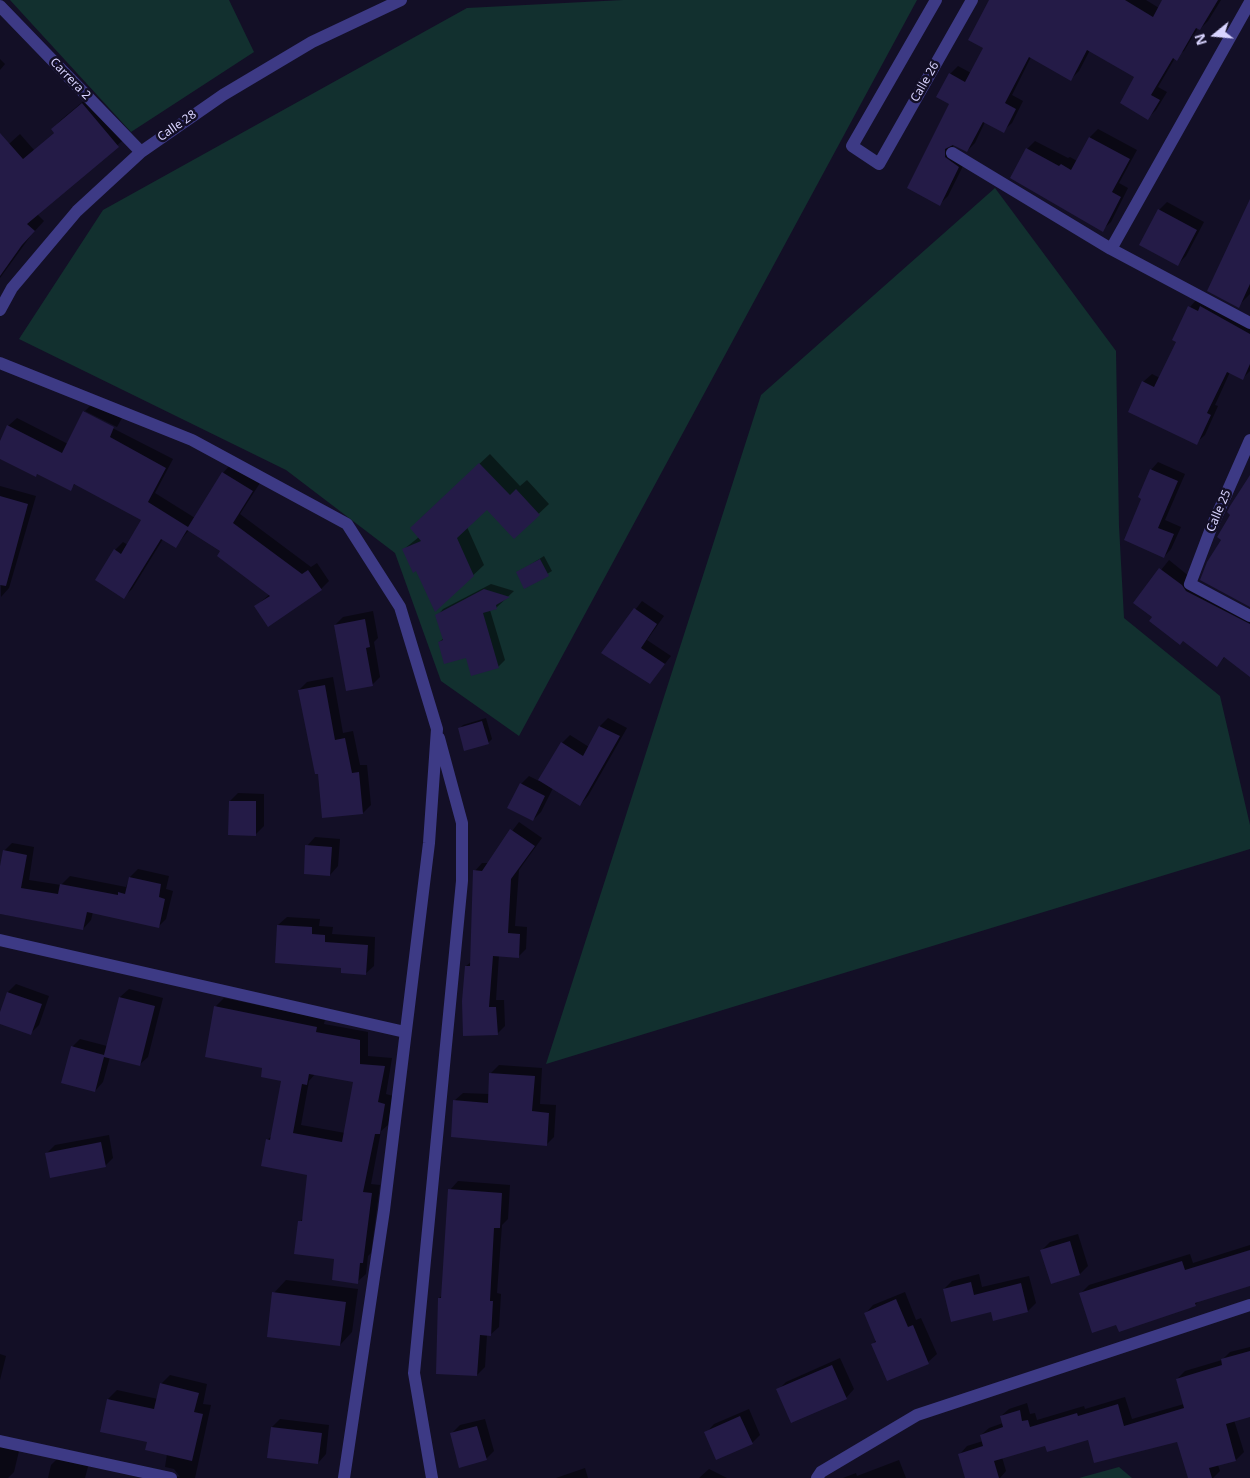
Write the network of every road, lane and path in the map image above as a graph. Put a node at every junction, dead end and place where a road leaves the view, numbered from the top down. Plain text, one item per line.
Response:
1 (401, 0) edge
2 (936, 0) edge
3 (972, 0) edge
4 (1250, 2) edge
5 (0, 6) edge
6 (141, 152) junction
7 (952, 153) dead end
8 (1111, 249) junction
9 (0, 310) edge
10 (1250, 323) edge
11 (0, 363) edge
12 (1250, 440) edge
13 (1250, 616) edge
14 (436, 729) junction
15 (0, 940) edge
16 (405, 1032) junction
17 (1250, 1305) edge
18 (0, 1441) edge
19 (171, 1478) edge
20 (344, 1478) edge
21 (432, 1478) edge
22 (817, 1478) edge

1 - 6 street, Calle 28
2 - 3 street, Calle 26
4 - 8 street
5 - 6 street, Carrera 2
6 - 9 street, Calle 28
7 - 8 street
8 - 10 street
11 - 14 street
12 - 13 street, Calle 25
14 - 16 street
14 - 21 street
15 - 16 street
16 - 20 street
17 - 22 street
18 - 19 street

